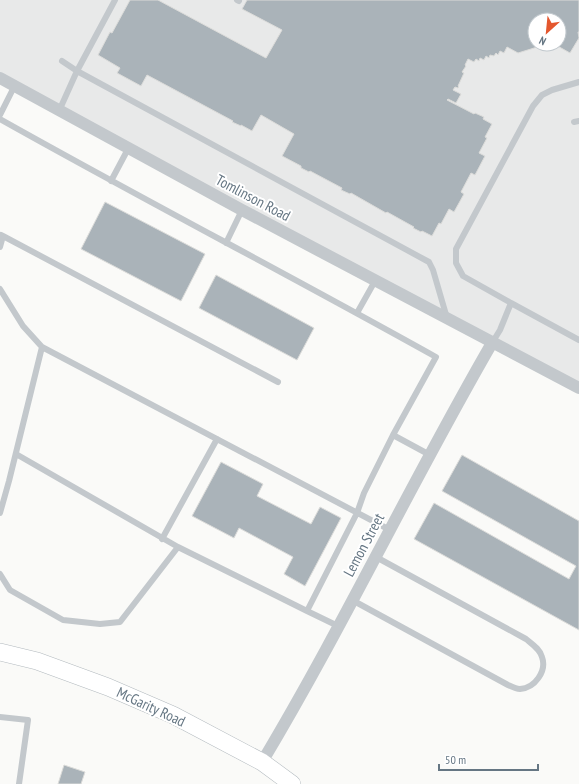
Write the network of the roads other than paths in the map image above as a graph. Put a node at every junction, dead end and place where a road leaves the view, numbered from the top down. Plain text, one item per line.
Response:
1 (115, 0) edge
2 (62, 61) dead end
3 (77, 71) junction
4 (0, 78) edge
5 (579, 82) edge
6 (14, 87) junction
7 (59, 111) junction
8 (0, 115) edge
9 (0, 119) edge
10 (128, 149) junction
11 (111, 182) junction
12 (242, 210) junction
13 (2, 235) edge
14 (226, 243) junction
15 (0, 247) edge
16 (375, 281) junction
17 (0, 289) edge
18 (511, 303) junction
19 (357, 313) junction
20 (448, 319) junction
21 (579, 340) edge
22 (492, 343) junction
23 (42, 347) junction
24 (278, 382) dead end
25 (579, 388) edge
26 (393, 435) junction
27 (217, 439) junction
28 (16, 454) junction
29 (430, 455) junction
30 (0, 513) edge
31 (357, 513) junction
32 (390, 530) junction
33 (162, 539) junction
34 (178, 548) junction
35 (376, 557) junction
36 (0, 574) edge
37 (352, 600) junction
38 (307, 611) junction
39 (338, 626) junction
40 (0, 652) edge
41 (0, 717) edge
42 (262, 762) junction
43 (19, 784) edge
44 (292, 784) edge

1 - 3 lane
2 - 3 lane
3 - 7 lane
3 - 20 lane
4 - 6 street, Tomlinson Road
5 - 18 lane
6 - 7 street, Tomlinson Road
6 - 8 lane
7 - 10 street, Tomlinson Road
9 - 11 lane
10 - 11 lane
10 - 12 street, Tomlinson Road
11 - 14 lane
12 - 14 lane
12 - 16 street, Tomlinson Road
13 - 15 lane
13 - 24 lane
14 - 19 lane
16 - 19 lane
16 - 20 street, Tomlinson Road
17 - 23 lane
18 - 21 lane
18 - 22 lane
19 - 26 lane
20 - 22 street, Tomlinson Road
22 - 25 street, Tomlinson Road
22 - 29 street, Lemon Street
23 - 27 lane
23 - 28 lane
26 - 29 lane
26 - 31 lane
27 - 31 lane
27 - 33 lane
28 - 30 lane
28 - 33 lane
29 - 32 street, Lemon Street
31 - 32 lane
31 - 38 lane
32 - 35 street, Lemon Street
33 - 34 lane
34 - 36 lane
34 - 38 lane
35 - 37 street, Lemon Street
35 - 37 lane
37 - 39 street, Lemon Street
38 - 39 lane
39 - 42 street, Lemon Street
40 - 42 street, McGarity Road
41 - 43 lane
42 - 44 street, McGarity Road

